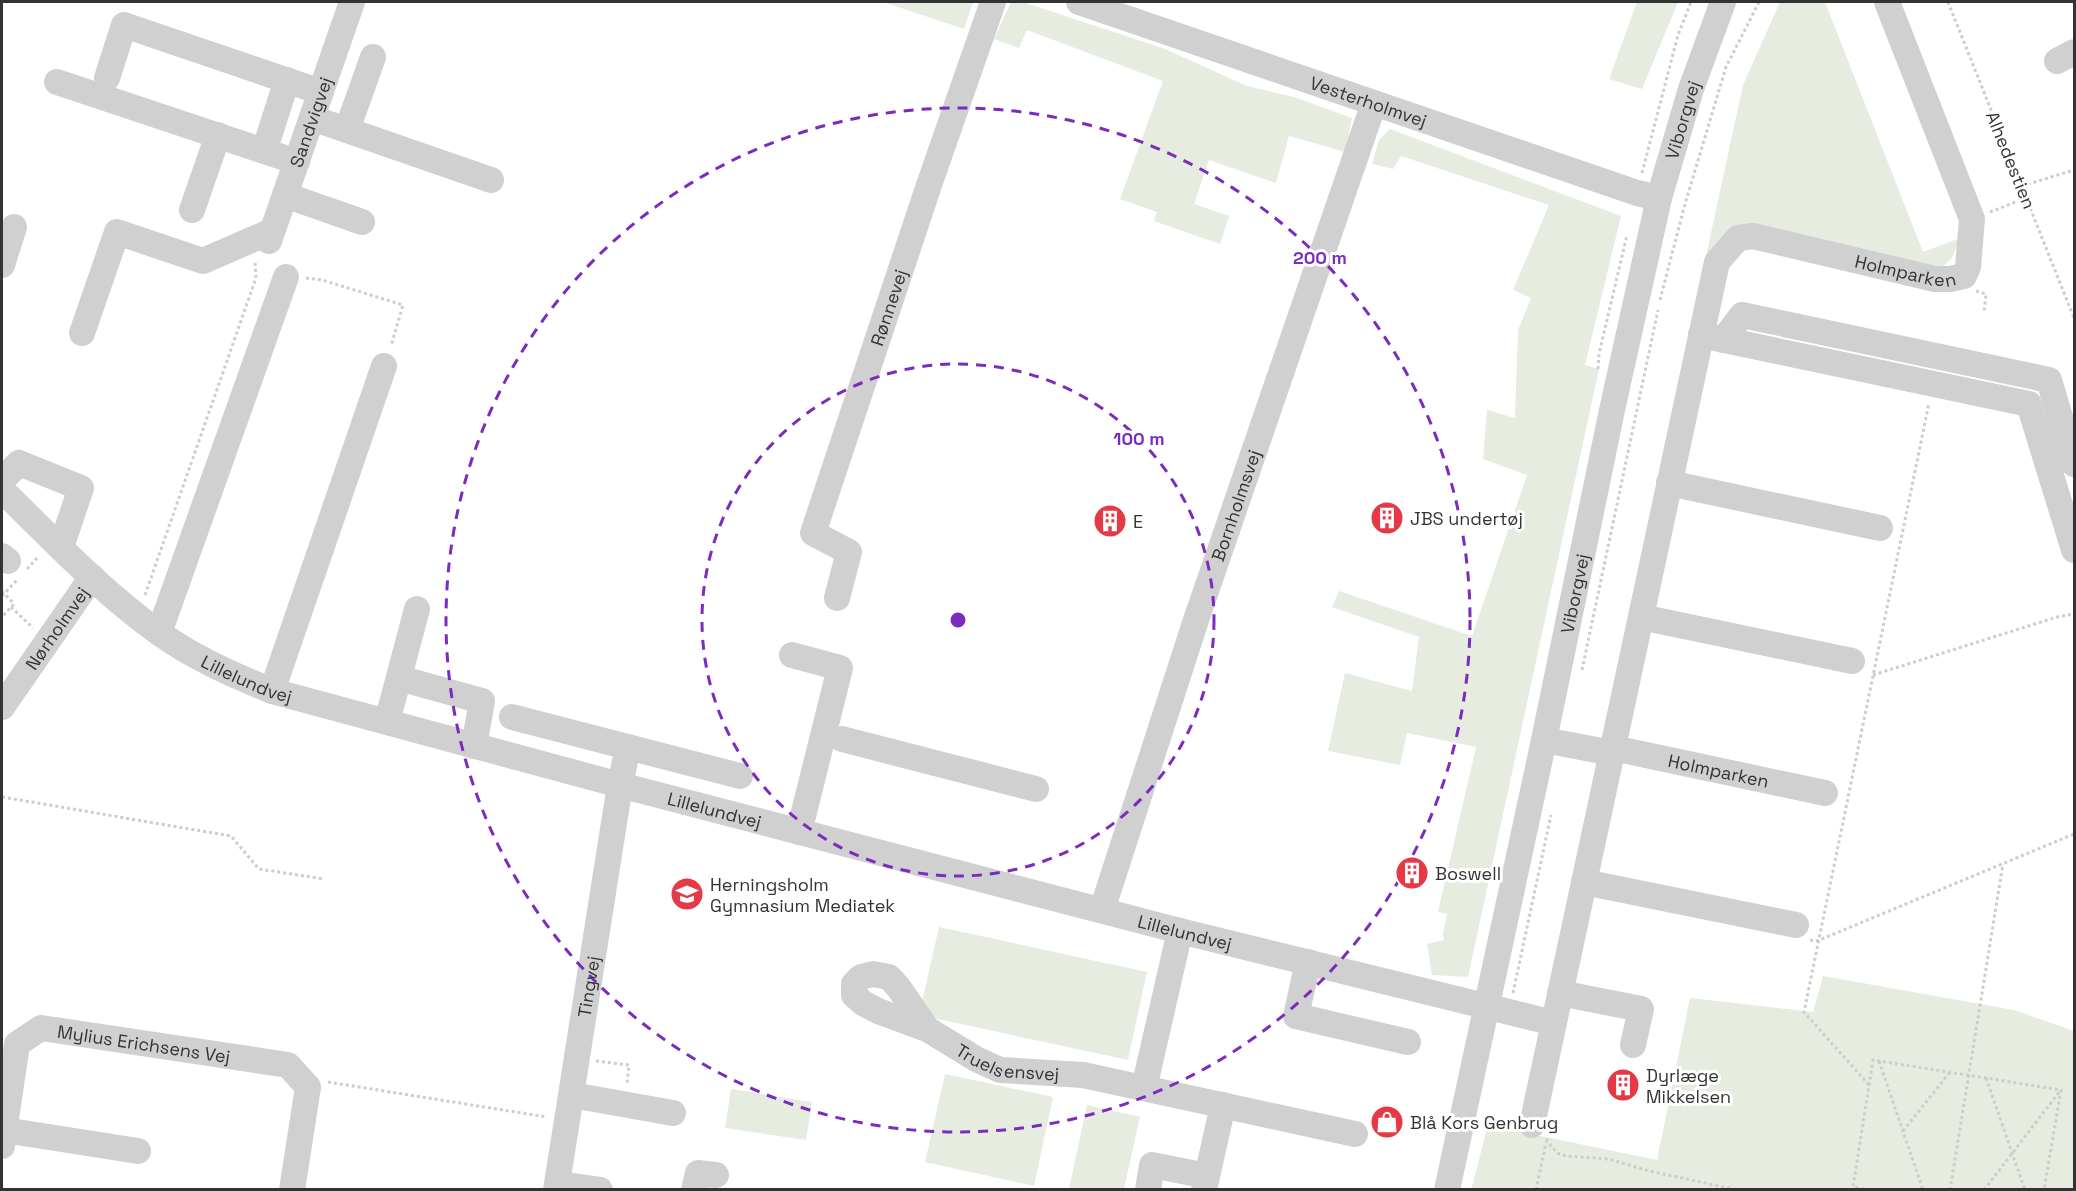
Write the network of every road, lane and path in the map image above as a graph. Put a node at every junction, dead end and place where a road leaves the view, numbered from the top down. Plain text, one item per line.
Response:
1 (352, 2) edge
2 (993, 2) edge
3 (1079, 2) edge
4 (1723, 2) edge
5 (1760, 2) edge
6 (1887, 2) edge
7 (1948, 2) edge
8 (373, 57) dead end
9 (107, 78) dead end
10 (287, 80) junction
11 (57, 82) dead end
12 (321, 92) junction
13 (1374, 103) junction
14 (309, 126) junction
15 (347, 130) junction
16 (218, 135) junction
17 (269, 136) dead end
18 (297, 162) junction
19 (2074, 170) edge
20 (437, 177) dead end
21 (491, 180) dead end
22 (2022, 186) junction
23 (285, 195) junction
24 (1659, 198) junction
25 (2027, 198) junction
26 (192, 210) dead end
27 (1972, 219) junction
28 (362, 222) dead end
29 (14, 227) dead end
30 (270, 236) junction
31 (2, 265) edge
32 (286, 277) joint
33 (1981, 293) dead end
34 (1984, 312) dead end
35 (2074, 318) edge
36 (82, 333) dead end
37 (1712, 338) junction
38 (1938, 357) junction
39 (384, 366) joint
40 (2049, 380) junction
41 (1933, 384) junction
42 (2029, 404) junction
43 (2074, 464) edge
44 (2, 480) edge
45 (1669, 483) junction
46 (2, 490) edge
47 (1880, 528) dead end
48 (61, 547) junction
49 (2074, 550) edge
50 (92, 577) junction
51 (2, 591) edge
52 (837, 598) dead end
53 (11, 607) junction
54 (417, 609) dead end
55 (134, 613) junction
56 (2074, 615) edge
57 (2, 617) edge
58 (1641, 617) junction
59 (159, 633) junction
60 (47, 642) junction
61 (792, 655) dead end
62 (1862, 668) junction
63 (1581, 674) dead end
64 (399, 678) junction
65 (272, 691) junction
66 (2, 707) edge
67 (512, 717) dead end
68 (387, 722) junction
69 (842, 739) dead end
70 (1544, 740) junction
71 (474, 746) junction
72 (628, 747) junction
73 (1612, 750) junction
74 (740, 776) dead end
75 (620, 785) junction
76 (1036, 789) dead end
77 (1825, 793) dead end
78 (2, 797) edge
79 (1552, 814) dead end
80 (799, 832) junction
81 (2074, 834) edge
82 (2003, 864) junction
83 (324, 879) dead end
84 (1584, 882) junction
85 (1102, 910) junction
86 (1796, 925) joint
87 (1180, 931) junction
88 (1817, 941) junction
89 (1308, 962) junction
90 (1560, 993) junction
91 (1512, 996) dead end
92 (1487, 1006) junction
93 (1554, 1023) junction
94 (927, 1029) junction
95 (1408, 1042) dead end
96 (1633, 1045) dead end
97 (577, 1059) junction
98 (1879, 1061) junction
99 (1950, 1072) junction
100 (295, 1074) junction
101 (1969, 1076) junction
102 (1986, 1078) junction
103 (617, 1083) dead end
104 (1869, 1085) junction
105 (1144, 1088) junction
106 (2061, 1090) junction
107 (572, 1095) junction
108 (1223, 1105) junction
109 (673, 1113) dead end
110 (567, 1121) junction
111 (1903, 1131) junction
112 (1539, 1132) junction
113 (1355, 1134) dead end
114 (3, 1138) edge
115 (138, 1151) dead end
116 (2012, 1153) junction
117 (716, 1174) dead end
118 (1206, 1183) edge
119 (557, 1187) edge
120 (292, 1190) edge
121 (600, 1190) edge
122 (694, 1190) edge
123 (1148, 1190) edge
124 (1447, 1190) edge
125 (1536, 1190) edge
126 (1738, 1190) edge
127 (1870, 1190) edge
128 (1923, 1190) edge
129 (1950, 1190) edge
130 (1984, 1190) edge
131 (2025, 1190) edge
132 (2044, 1190) edge

1 - 12 street, Sandvigvej
2 - 52 street, Rønnevej
3 - 13 street, Vesterholmvej
4 - 24 street, Viborgvej
5 - 63 path
6 - 27 street, Holmparken
7 - 22 path, Alhedestien
8 - 15 street
9 - 10 street
10 - 12 street
10 - 17 street
11 - 16 street
12 - 14 street, Sandvigvej
13 - 24 street, Vesterholmvej
13 - 85 street, Bornholmsvej
14 - 15 street
14 - 18 street, Sandvigvej
14 - 20 street
15 - 21 street
16 - 18 street
16 - 26 street
18 - 23 street, Sandvigvej
19 - 22 path
22 - 25 path, Alhedestien
23 - 28 street
23 - 30 street, Sandvigvej
24 - 70 street, Viborgvej
25 - 27 path
25 - 35 path, Alhedestien
27 - 37 street, Holmparken
29 - 31 street
30 - 36 street
30 - 55 path
32 - 39 path
32 - 59 street
33 - 34 path
37 - 38 street
37 - 41 street
37 - 45 street, Holmparken
38 - 40 street
38 - 41 street
39 - 65 street
40 - 42 street
40 - 43 street
41 - 42 street
41 - 62 path
42 - 49 street
44 - 48 street
45 - 47 street
45 - 58 street, Holmparken
46 - 48 street, Lillelundvej
48 - 50 street, Lillelundvej
50 - 55 street, Lillelundvej
50 - 60 street, Nørholmvej
51 - 53 path
53 - 57 path
53 - 60 path
54 - 64 street
55 - 59 street, Lillelundvej
56 - 62 path
58 - 62 street
58 - 73 street, Holmparken
59 - 65 street, Lillelundvej
60 - 66 street, Nørholmvej
61 - 80 street
62 - 88 path
64 - 68 street
64 - 71 street
65 - 68 street, Lillelundvej
67 - 72 street
68 - 71 street, Lillelundvej
69 - 76 street
70 - 73 street, Holmparken
70 - 92 street, Viborgvej
71 - 75 street, Lillelundvej
72 - 74 street
72 - 75 street, Tingvej
73 - 77 street, Holmparken
73 - 84 street, Holmparken
75 - 80 street, Lillelundvej
75 - 97 street, Tingvej
78 - 83 path
79 - 91 path
80 - 85 street, Lillelundvej
81 - 82 path
82 - 88 path
82 - 101 path
84 - 86 street
84 - 90 street, Holmparken
85 - 87 street, Lillelundvej
86 - 88 path
87 - 89 street, Lillelundvej
87 - 105 street
88 - 104 path
89 - 92 street, Lillelundvej
89 - 95 street
90 - 93 street, Holmparken
90 - 96 street
92 - 93 street
92 - 124 street, Viborgvej
93 - 112 street, Holmparken
94 - 94 street, Truelsensvej
94 - 105 street, Truelsensvej
97 - 103 path
97 - 107 street, Tingvej
98 - 99 path
98 - 104 path
98 - 111 path
99 - 101 path
99 - 111 path
100 - 110 path
100 - 114 street, Mylius Erichsens Vej
100 - 120 street
101 - 102 path
101 - 129 path
102 - 106 path
102 - 116 path
104 - 127 path
105 - 108 street, Truelsensvej
106 - 116 path
106 - 132 path
107 - 109 street
107 - 110 street, Tingvej
108 - 113 street, Truelsensvej
108 - 118 street
110 - 119 street, Tingvej
111 - 128 path
112 - 125 path
112 - 126 path
114 - 115 street, Mylius Erichsens Vej
116 - 130 path
116 - 131 path
117 - 122 street
118 - 123 street
119 - 121 street

